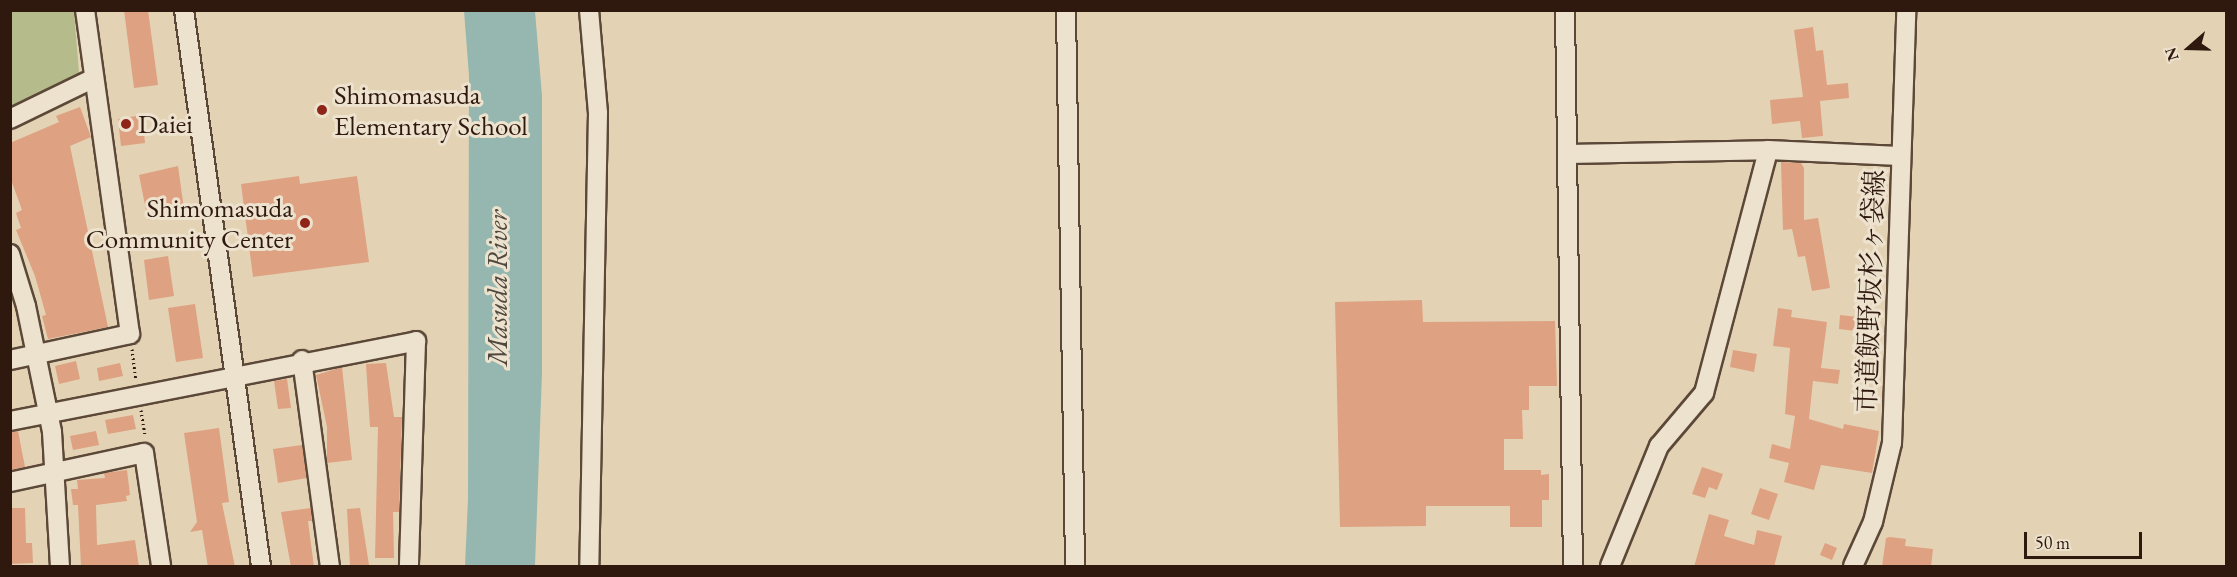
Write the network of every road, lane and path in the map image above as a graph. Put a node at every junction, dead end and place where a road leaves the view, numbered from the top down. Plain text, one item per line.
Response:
1 (85, 10) edge
2 (184, 10) edge
3 (589, 10) edge
4 (1066, 10) edge
5 (1565, 10) edge
6 (1906, 10) edge
7 (94, 78) junction
8 (10, 119) edge
9 (1768, 150) junction
10 (1567, 154) junction
11 (1900, 156) junction
12 (10, 254) edge
13 (130, 334) junction
14 (37, 355) junction
15 (10, 360) edge
16 (302, 360) junction
17 (233, 374) junction
18 (136, 380) dead end
19 (141, 407) dead end
20 (49, 413) junction
21 (10, 421) edge
22 (144, 453) junction
23 (56, 471) junction
24 (10, 482) edge
25 (60, 567) edge
26 (160, 567) edge
27 (261, 567) edge
28 (330, 567) edge
29 (409, 567) edge
30 (589, 567) edge
31 (1075, 567) edge
32 (1573, 567) edge
33 (1610, 567) edge
34 (1853, 567) edge

1 - 7 street
2 - 17 street
3 - 30 street
4 - 31 street
5 - 10 street
6 - 11 street, 市道飯野坂杉ヶ袋線
7 - 8 street
7 - 13 street
9 - 10 street
9 - 11 street
9 - 33 street
10 - 32 street
11 - 34 street, 市道飯野坂杉ヶ袋線
12 - 14 street
13 - 14 street
13 - 18 path
14 - 15 street
14 - 20 street
16 - 17 street
16 - 28 street
16 - 29 street
17 - 20 street
17 - 27 street
19 - 22 path
20 - 21 street
20 - 23 street
22 - 23 street
22 - 26 street
23 - 24 street
23 - 25 street

